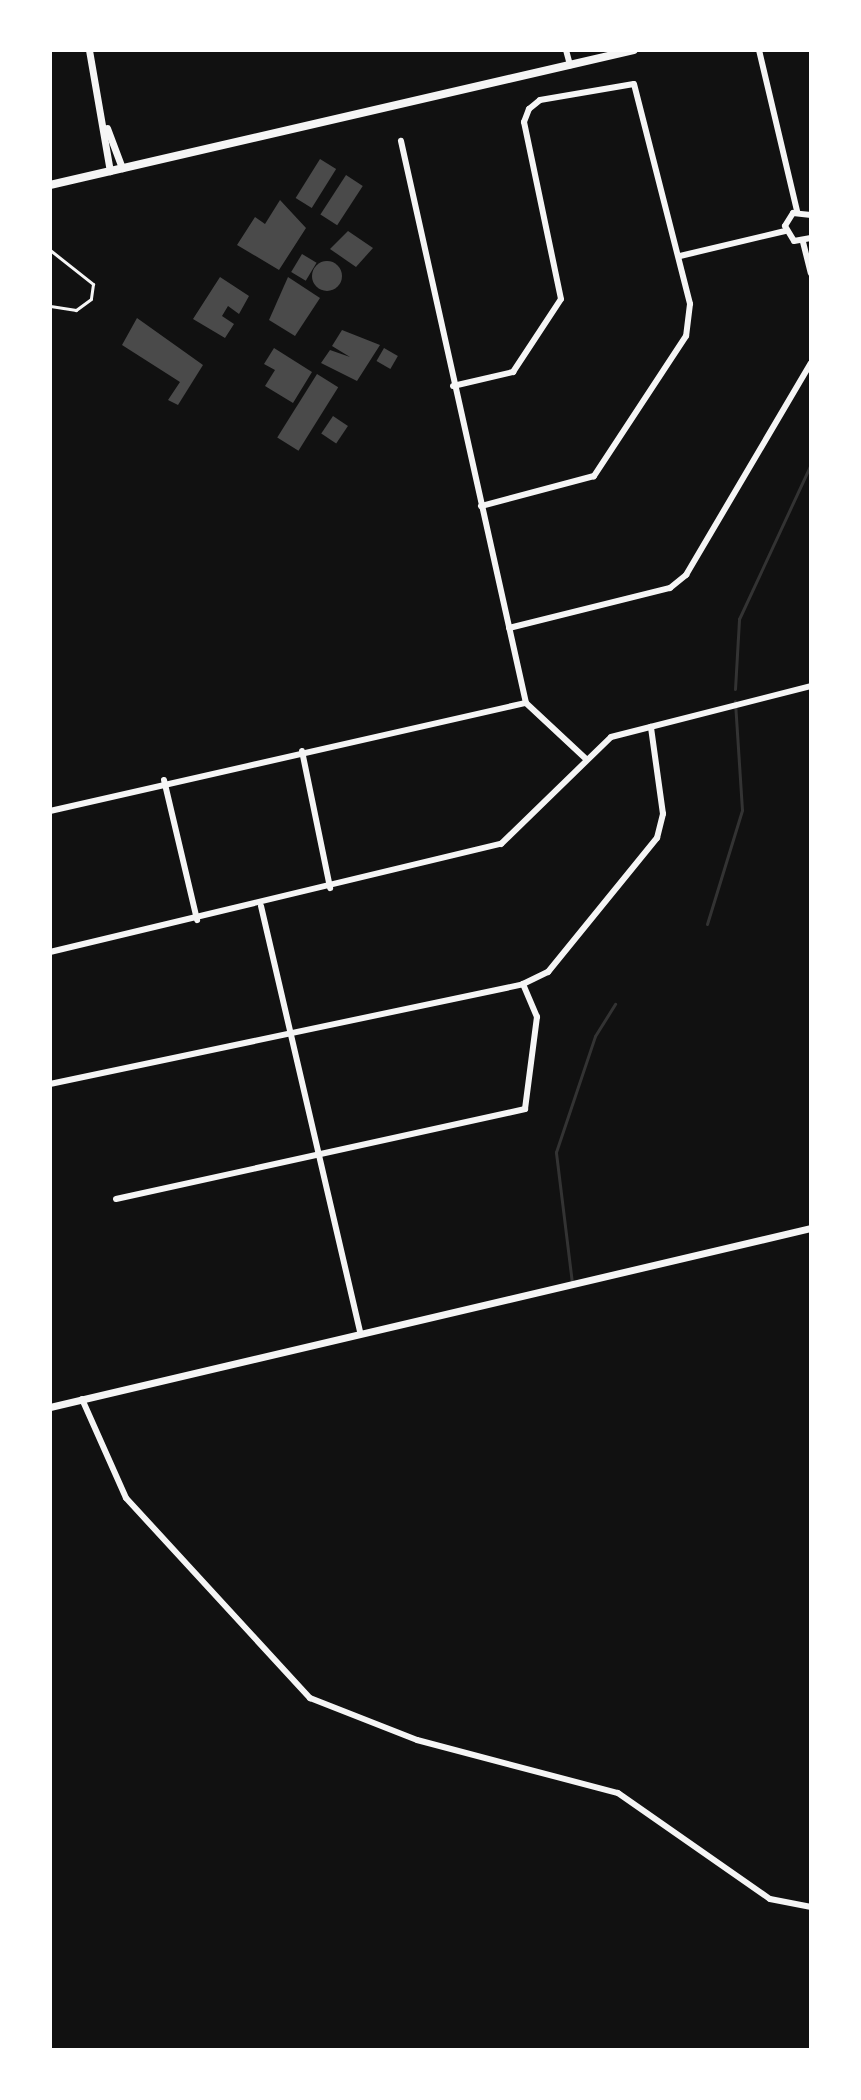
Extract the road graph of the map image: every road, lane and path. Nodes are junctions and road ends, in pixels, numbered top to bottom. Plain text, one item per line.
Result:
1 (89, 50) edge
2 (566, 50) edge
3 (634, 50) edge
4 (759, 50) edge
5 (570, 65) junction
6 (107, 128) junction
7 (401, 141) dead end
8 (122, 168) junction
9 (110, 171) junction
10 (50, 185) edge
11 (797, 211) junction
12 (811, 215) edge
13 (785, 231) junction
14 (811, 238) edge
15 (803, 242) junction
16 (50, 250) edge
17 (680, 256) junction
18 (811, 273) edge
19 (50, 306) edge
20 (811, 363) edge
21 (453, 386) junction
22 (481, 506) junction
23 (509, 628) junction
24 (811, 686) edge
25 (526, 703) junction
26 (651, 727) junction
27 (302, 751) junction
28 (585, 758) junction
29 (164, 780) junction
30 (50, 811) edge
31 (330, 888) junction
32 (261, 906) junction
33 (197, 920) junction
34 (50, 952) edge
35 (523, 984) junction
36 (291, 1030) junction
37 (50, 1084) edge
38 (317, 1152) junction
39 (116, 1199) dead end
40 (811, 1228) edge
41 (360, 1333) junction
42 (82, 1399) junction
43 (50, 1407) edge
44 (811, 1907) edge

1 - 6 street
2 - 5 street
3 - 5 main road
4 - 11 street
5 - 8 main road
6 - 8 street
6 - 9 street
7 - 21 street
8 - 9 main road
9 - 10 main road
11 - 12 street
11 - 13 street
13 - 15 street
13 - 17 street
14 - 15 street
15 - 18 street
16 - 19 lane
17 - 21 street
17 - 22 street
20 - 23 street
21 - 22 street
22 - 23 street
23 - 25 street
24 - 26 street
25 - 27 street
25 - 28 street
26 - 28 street
26 - 35 street
27 - 29 street
27 - 31 street
28 - 31 street
29 - 30 street
29 - 33 street
31 - 32 street
32 - 33 street
32 - 36 street
33 - 34 street
35 - 36 street
35 - 38 street
36 - 37 street
36 - 38 street
38 - 39 street
38 - 41 street
40 - 41 street
41 - 42 street
42 - 43 street
42 - 44 street

